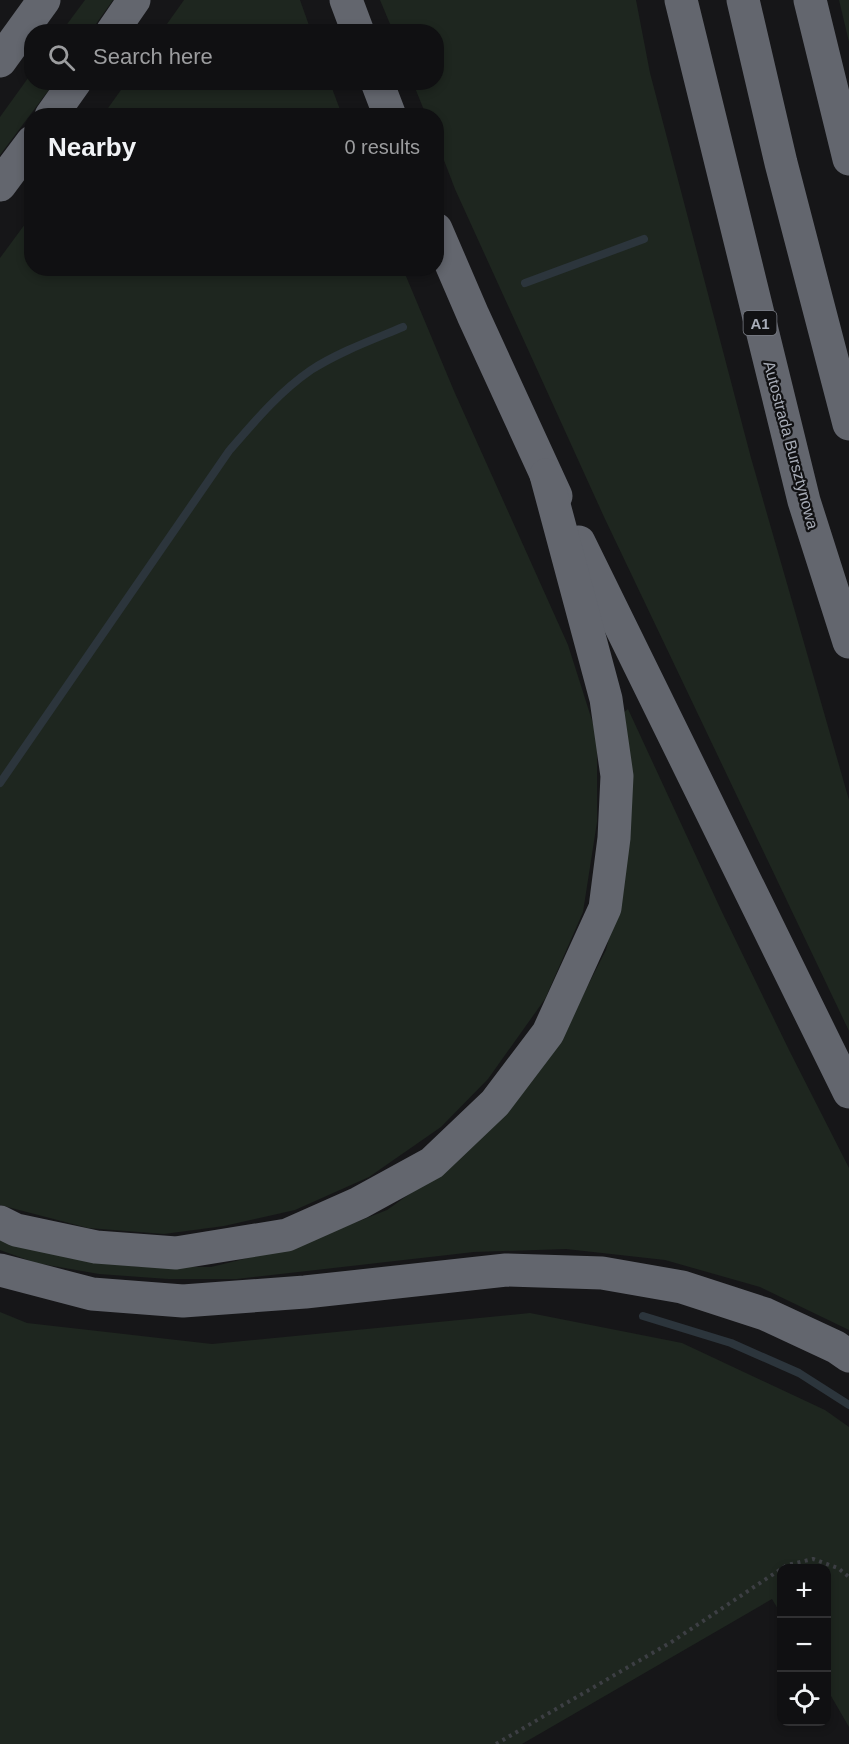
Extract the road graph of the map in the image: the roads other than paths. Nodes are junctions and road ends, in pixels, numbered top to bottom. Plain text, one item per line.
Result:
1 (44, 0) edge
2 (134, 0) edge
3 (346, 0) edge
4 (681, 0) edge
5 (743, 0) edge
6 (810, 0) edge
7 (27, 24) edge
8 (118, 24) edge
9 (355, 24) edge
10 (24, 28) edge
11 (0, 61) edge
12 (69, 90) edge
13 (380, 90) edge
14 (57, 108) edge
15 (387, 108) edge
16 (24, 153) edge
17 (849, 159) edge
18 (0, 185) edge
19 (444, 247) edge
20 (849, 424) edge
21 (546, 475) junction
22 (849, 642) edge
23 (849, 1092) edge
24 (0, 1222) edge
25 (0, 1270) edge
26 (849, 1356) edge

1 - 7 highway
2 - 8 highway
3 - 9 highway
4 - 22 highway, Autostrada Bursztynowa / A1
5 - 20 highway
6 - 17 highway
10 - 11 highway
12 - 14 highway
13 - 15 highway
16 - 18 highway
19 - 21 highway
21 - 23 highway
21 - 24 highway
25 - 26 highway

